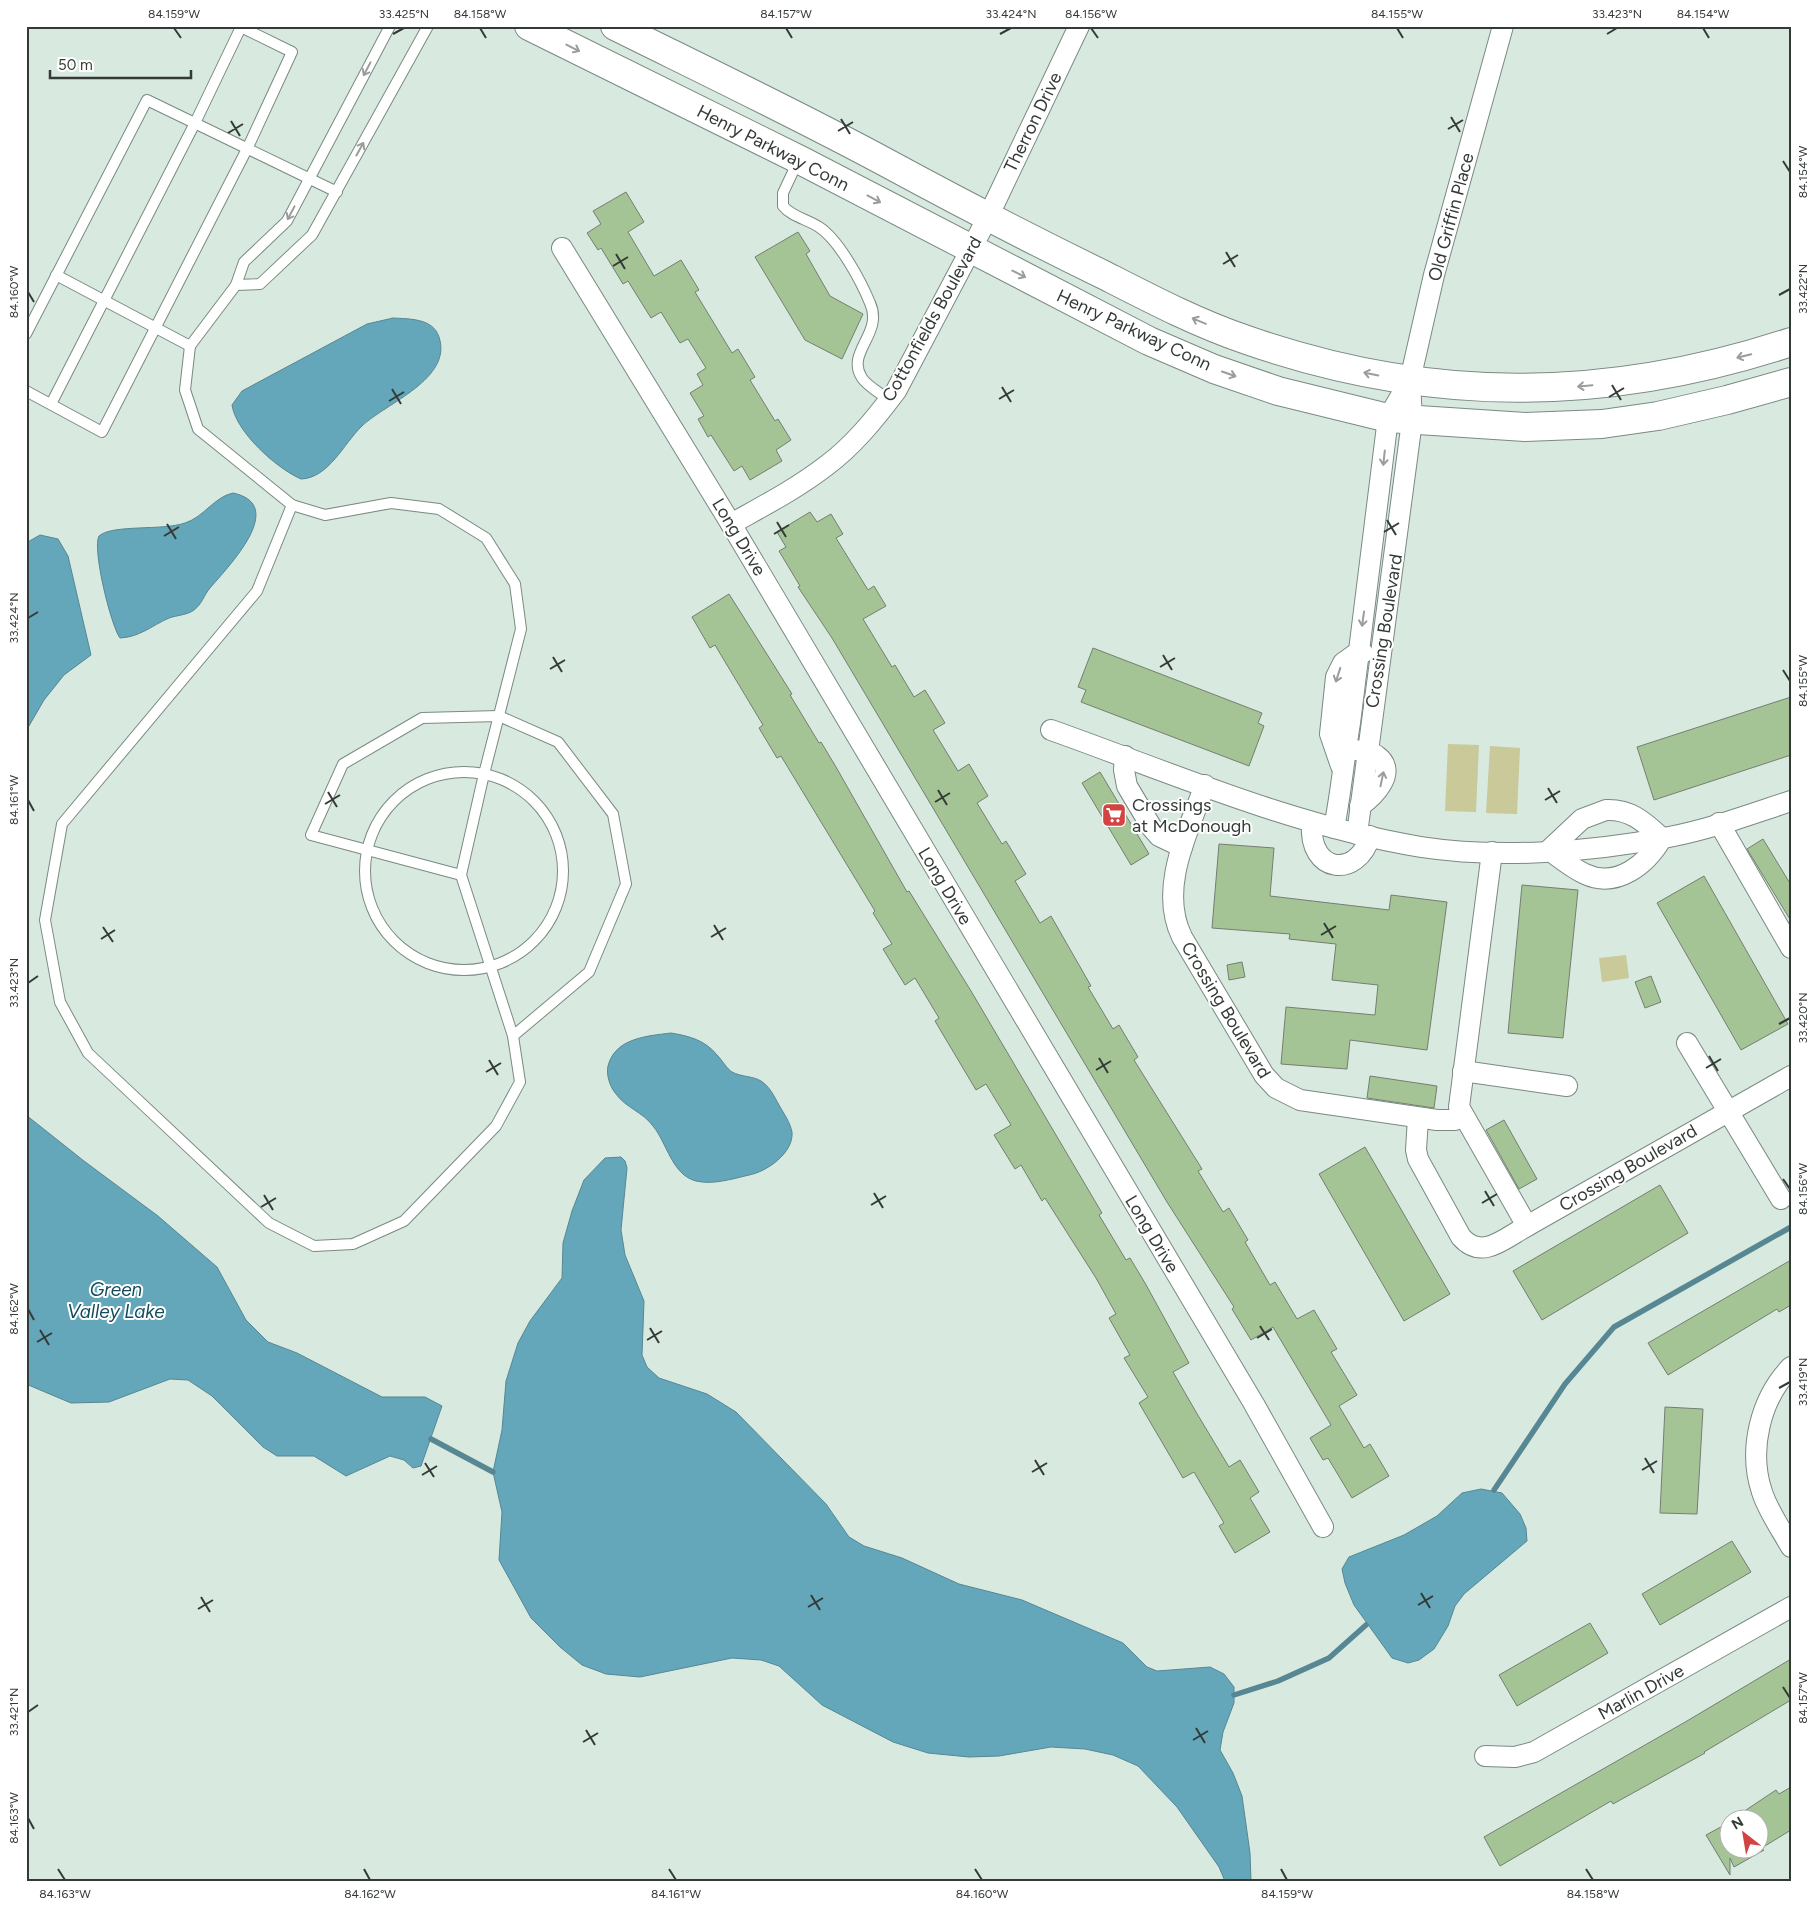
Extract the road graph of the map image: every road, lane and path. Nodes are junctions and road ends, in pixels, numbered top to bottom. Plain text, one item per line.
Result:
1 (390, 26) edge
2 (428, 26) edge
3 (529, 26) edge
4 (615, 26) edge
5 (1079, 26) edge
6 (1503, 26) edge
7 (195, 123) junction
8 (248, 147) junction
9 (798, 159) junction
10 (310, 179) junction
11 (337, 192) junction
12 (988, 218) junction
13 (562, 248) dead end
14 (970, 250) junction
15 (56, 276) junction
16 (236, 285) junction
17 (104, 301) junction
18 (155, 326) junction
19 (26, 334) edge
20 (1791, 342) edge
21 (190, 346) junction
22 (1410, 380) junction
23 (1791, 382) edge
24 (26, 391) edge
25 (889, 400) junction
26 (50, 404) junction
27 (1400, 420) junction
28 (292, 506) junction
29 (731, 524) junction
30 (1372, 552) junction
31 (1395, 556) junction
32 (1357, 652) junction
33 (1380, 655) junction
34 (1342, 706) junction
35 (1372, 708) junction
36 (499, 716) junction
37 (1051, 730) dead end
38 (1367, 752) junction
39 (1125, 756) junction
40 (1344, 759) junction
41 (484, 774) junction
42 (1205, 785) junction
43 (1791, 800) edge
44 (1312, 823) junction
45 (1719, 824) junction
46 (1334, 828) junction
47 (1363, 835) junction
48 (1662, 838) junction
49 (1182, 847) junction
50 (367, 850) junction
51 (1549, 850) junction
52 (1492, 852) junction
53 (461, 875) junction
54 (1791, 948) edge
55 (490, 967) junction
56 (513, 1036) junction
57 (1687, 1043) dead end
58 (1462, 1072) junction
59 (1791, 1076) edge
60 (1567, 1086) dead end
61 (1728, 1111) junction
62 (1463, 1117) junction
63 (1418, 1118) junction
64 (1781, 1199) dead end
65 (1527, 1226) junction
66 (1791, 1367) edge
67 (1323, 1526) dead end
68 (1791, 1547) edge
69 (1791, 1607) edge
70 (1484, 1756) dead end

1 -> 10 lane
11 -> 2 lane
3 -> 9 street, Henry Parkway Conn
4 - 12 street, Henry Parkway Conn
5 - 12 street, Therron Drive
6 - 22 street, Old Griffin Place
7 - 8 lane
7 - 8 lane
7 - 15 lane
7 - 17 lane
8 - 10 lane
8 - 18 lane
9 -> 14 street, Henry Parkway Conn
9 - 25 lane
10 - 11 lane
10 -> 16 lane
11 - 16 lane
12 - 14 street, Cottonfields Boulevard
22 -> 12 street, Henry Parkway Conn
13 - 29 street, Long Drive
14 - 25 street, Cottonfields Boulevard
14 -> 27 street, Henry Parkway Conn
15 - 17 lane
15 - 19 lane
16 - 21 lane
17 - 18 lane
17 - 26 lane
18 - 21 lane
18 - 26 lane
20 -> 22 street, Henry Parkway Conn
21 - 28 lane
22 - 27 street, Crossing Boulevard
23 - 27 street, Henry Parkway Conn
24 - 26 lane
25 - 29 street, Cottonfields Boulevard
27 -> 30 street, Crossing Boulevard
27 - 31 street, Crossing Boulevard
28 - 36 lane
28 - 56 lane
29 - 67 street, Long Drive
30 - 31 street
30 -> 32 street, Crossing Boulevard
31 - 33 street, Crossing Boulevard
32 - 33 street
32 -> 34 street, Crossing Boulevard
33 - 35 street, Crossing Boulevard
34 - 35 street
34 - 40 street, Crossing Boulevard
35 - 38 street, Crossing Boulevard
36 - 41 lane
36 - 50 lane
36 - 56 lane
37 - 39 street
38 - 40 street
47 -> 38 street
39 - 42 street
39 - 49 street
40 - 46 street, Crossing Boulevard
41 - 50 lane
41 - 53 lane
41 - 55 lane
42 - 44 street
42 - 49 street, Crossing Boulevard
43 - 45 street
44 - 46 street
44 - 47 street
45 - 48 street
45 - 54 street
46 - 47 street
47 - 52 street
48 - 51 street
48 - 51 street
48 - 51 street
49 - 63 street, Crossing Boulevard
50 - 53 lane
50 - 55 lane
51 - 52 street
52 - 58 street
53 - 55 lane
55 - 56 lane
57 - 61 street
58 - 60 street
58 - 62 street
59 - 61 street, Crossing Boulevard
61 - 64 street
61 - 65 street, Crossing Boulevard
62 - 63 street, Crossing Boulevard
62 - 65 street
63 - 65 street, Crossing Boulevard
66 - 68 street
69 - 70 street, Marlin Drive

